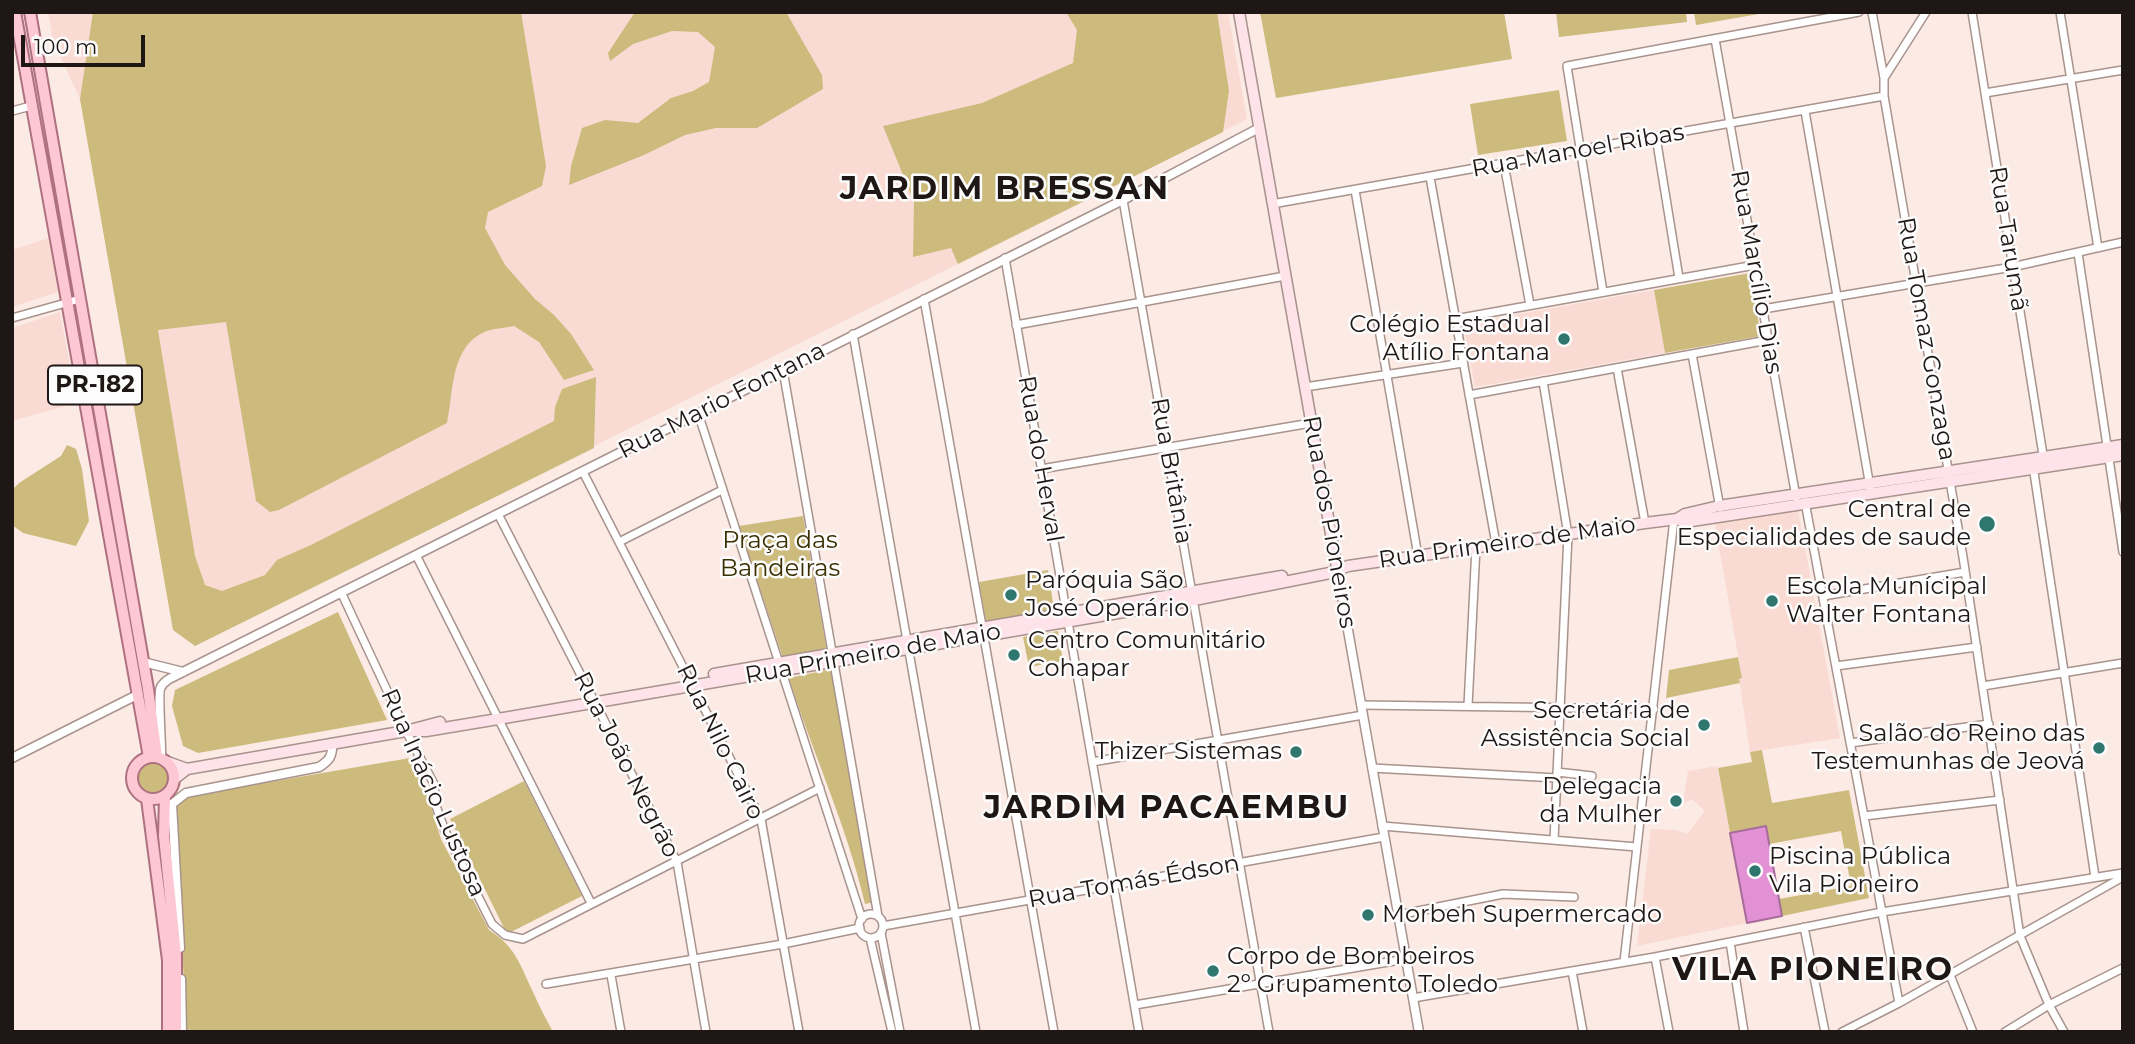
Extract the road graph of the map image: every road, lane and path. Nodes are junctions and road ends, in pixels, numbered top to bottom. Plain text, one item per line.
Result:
1 (15, 12) edge
2 (30, 12) edge
3 (1239, 12) edge
4 (1858, 12) edge
5 (1872, 12) edge
6 (1926, 12) edge
7 (1972, 12) edge
8 (2060, 12) edge
9 (1715, 39) junction
10 (2123, 71) edge
11 (1884, 78) junction
12 (2071, 79) junction
13 (1985, 93) junction
14 (1884, 96) junction
15 (31, 106) junction
16 (12, 111) edge
17 (1805, 111) junction
18 (1730, 124) junction
19 (1259, 128) junction
20 (1656, 137) junction
21 (1581, 150) junction
22 (1504, 164) junction
23 (1430, 177) junction
24 (1355, 190) junction
25 (1123, 200) junction
26 (1272, 204) junction
27 (2123, 242) edge
28 (2098, 248) junction
29 (2078, 253) junction
30 (1005, 258) junction
31 (1755, 265) junction
32 (2012, 267) junction
33 (1285, 276) junction
34 (1679, 278) junction
35 (1916, 284) junction
36 (1603, 292) junction
37 (1838, 298) junction
38 (80, 299) junction
39 (924, 299) junction
40 (66, 302) junction
41 (1141, 303) junction
42 (1530, 305) junction
43 (1763, 309) junction
44 (12, 318) edge
45 (1455, 318) junction
46 (1016, 325) junction
47 (853, 334) junction
48 (1768, 340) junction
49 (1692, 354) junction
50 (1463, 363) junction
51 (1617, 368) junction
52 (783, 370) junction
53 (1387, 375) junction
54 (1543, 381) junction
55 (1305, 387) junction
56 (1469, 395) junction
57 (698, 413) junction
58 (1311, 423) junction
59 (2123, 445) edge
60 (1167, 448) junction
61 (2107, 452) junction
62 (2123, 455) edge
63 (2039, 462) junction
64 (1041, 469) junction
65 (583, 472) junction
66 (1949, 476) junction
67 (1870, 489) junction
68 (722, 490) junction
69 (1801, 500) junction
70 (1720, 511) junction
71 (498, 513) junction
72 (1676, 519) junction
73 (1645, 523) junction
74 (1568, 535) junction
75 (619, 542) junction
76 (1496, 544) junction
77 (1476, 547) junction
78 (2123, 552) edge
79 (416, 555) junction
80 (1418, 556) junction
81 (1337, 568) junction
82 (1965, 572) junction
83 (341, 592) junction
84 (1193, 595) junction
85 (1823, 596) junction
86 (135, 615) junction
87 (122, 617) junction
88 (1067, 618) junction
89 (982, 632) junction
90 (906, 644) junction
91 (1977, 647) junction
92 (832, 657) junction
93 (143, 662) junction
94 (2123, 663) edge
95 (779, 666) junction
96 (1836, 666) junction
97 (183, 672) junction
98 (2064, 673) junction
99 (690, 682) junction
100 (1983, 687) junction
101 (137, 695) junction
102 (592, 699) junction
103 (1361, 705) junction
104 (1468, 706) junction
105 (1560, 708) junction
106 (1654, 709) junction
107 (1363, 715) junction
108 (497, 716) junction
109 (1989, 724) junction
110 (406, 731) junction
111 (1219, 740) junction
112 (332, 743) junction
113 (1850, 743) junction
114 (12, 758) edge
115 (158, 758) junction
116 (1092, 762) junction
117 (1372, 768) junction
118 (187, 769) junction
119 (1557, 775) junction
120 (1592, 776) dead end
121 (174, 779) junction
122 (820, 788) junction
123 (165, 796) junction
124 (146, 799) junction
125 (2000, 800) junction
126 (1864, 816) junction
127 (761, 819) junction
128 (1382, 826) junction
129 (1384, 837) junction
130 (1554, 840) junction
131 (1637, 847) junction
132 (677, 862) junction
133 (1240, 863) junction
134 (2123, 875) edge
135 (2095, 877) junction
136 (1114, 886) junction
137 (2012, 890) junction
138 (1574, 897) dead end
139 (1031, 901) junction
140 (592, 903) junction
141 (1882, 912) junction
142 (955, 915) junction
143 (1398, 915) junction
144 (878, 916) junction
145 (862, 919) junction
146 (1804, 927) junction
147 (860, 928) junction
148 (882, 930) junction
149 (2020, 936) junction
150 (870, 938) junction
151 (1730, 943) junction
152 (783, 944) junction
153 (1655, 957) junction
154 (1406, 959) junction
155 (694, 960) junction
156 (1624, 962) junction
157 (2123, 968) edge
158 (1572, 971) junction
159 (611, 975) junction
160 (1950, 975) junction
161 (546, 984) dead end
162 (1261, 984) junction
163 (1413, 998) junction
164 (1899, 1003) junction
165 (1135, 1004) junction
166 (2049, 1004) junction
167 (895, 1028) edge
168 (168, 1032) edge
169 (176, 1032) edge
170 (182, 1032) edge
171 (621, 1032) edge
172 (706, 1032) edge
173 (799, 1032) edge
174 (975, 1032) edge
175 (1054, 1032) edge
176 (1139, 1032) edge
177 (1269, 1032) edge
178 (1419, 1032) edge
179 (1583, 1032) edge
180 (1669, 1032) edge
181 (1744, 1032) edge
182 (1825, 1032) edge
183 (1842, 1032) edge
184 (1973, 1032) edge
185 (2005, 1032) edge
186 (2064, 1032) edge

1 - 15 main road, PR-182
2 - 38 main road, PR-182
3 - 19 main road, Rua dos Pioneiros
4 - 9 street
5 - 11 street, Rua Tomaz Gonzaga
6 - 11 street
7 - 13 street, Rua Tarumã
8 - 12 street
9 - 18 street, Rua Marcílio Dias
9 - 21 street
10 - 12 street
11 - 14 street, Rua Tomaz Gonzaga
12 - 13 street
12 - 28 street
13 - 32 street, Rua Tarumã
14 - 17 street, Rua Manoel Ribas
14 - 35 street, Rua Tomaz Gonzaga
15 - 16 street
15 - 40 main road, PR-182
17 - 18 street, Rua Manoel Ribas
17 - 37 street
18 - 20 street, Rua Manoel Ribas
18 - 31 street, Rua Marcílio Dias
19 - 25 street, Rua Mario Fontana
19 - 26 main road, Rua dos Pioneiros
20 - 21 street, Rua Manoel Ribas
20 - 34 street
21 - 22 street, Rua Manoel Ribas
21 - 36 street
22 - 23 street, Rua Manoel Ribas
22 - 42 street
23 - 24 street, Rua Manoel Ribas
23 - 45 street
24 - 26 street, Rua Manoel Ribas
24 - 53 street
25 - 30 street, Rua Mario Fontana
25 - 41 street, Rua Britânia
26 - 33 main road, Rua dos Pioneiros
27 - 28 street
28 - 29 street
29 - 32 street
29 - 61 street
30 - 39 street, Rua Mario Fontana
30 - 46 street, Rua do Herval
31 - 34 street
31 - 43 street, Rua Marcílio Dias
32 - 35 street
32 - 63 street, Rua Tarumã
33 - 41 street
33 - 55 main road, Rua dos Pioneiros
34 - 36 street
35 - 37 street
35 - 66 street, Rua Tomaz Gonzaga
36 - 42 street
37 - 43 street
37 - 67 street
38 - 40 street
38 - 86 main road, PR-182
39 - 47 street, Rua Mario Fontana
39 - 89 street
40 - 44 street
40 - 87 main road, PR-182
41 - 46 street
41 - 60 street, Rua Britânia
42 - 45 street
43 - 48 street, Rua Marcílio Dias
45 - 50 street
46 - 64 street, Rua do Herval
47 - 52 street, Rua Mario Fontana
47 - 90 street
48 - 49 street
48 - 69 street, Rua Marcílio Dias
49 - 51 street
49 - 70 street
50 - 53 street
50 - 56 street
51 - 54 street
51 - 73 street
52 - 57 street, Rua Mario Fontana
52 - 92 street
53 - 55 street
53 - 80 street
54 - 56 street
54 - 74 street
55 - 58 main road, Rua dos Pioneiros
56 - 76 street
57 - 65 street, Rua Mario Fontana
57 - 68 street
58 - 60 street
58 - 81 main road, Rua dos Pioneiros
59 - 61 main road, Rua Primeiro de Maio
60 - 64 street
60 - 84 street, Rua Britânia
61 - 62 main road, Rua Primeiro de Maio
61 - 63 main road, Rua Primeiro de Maio
61 - 78 street
63 - 66 main road, Rua Primeiro de Maio
63 - 98 street, Rua Tarumã
64 - 88 street, Rua do Herval
65 - 71 street, Rua Mario Fontana
65 - 75 street, Rua Nilo Cairo
66 - 67 main road, Rua Primeiro de Maio
66 - 82 street, Rua Tomaz Gonzaga
67 - 69 main road, Rua Primeiro de Maio
68 - 75 street
68 - 95 street
69 - 70 main road, Rua Primeiro de Maio
69 - 85 street, Rua Marcílio Dias
70 - 72 main road, Rua Primeiro de Maio
71 - 79 street, Rua Mario Fontana
71 - 102 street, Rua João Negrão
72 - 73 main road, Rua Primeiro de Maio
72 - 106 street
73 - 74 main road, Rua Primeiro de Maio
74 - 76 main road, Rua Primeiro de Maio
74 - 105 street
75 - 99 street, Rua Nilo Cairo
76 - 77 main road, Rua Primeiro de Maio
77 - 80 main road, Rua Primeiro de Maio
77 - 104 street
79 - 83 street, Rua Mario Fontana
79 - 108 street
80 - 81 main road, Rua Primeiro de Maio
81 - 84 main road, Rua Primeiro de Maio
81 - 103 street, Rua dos Pioneiros
82 - 85 street
82 - 91 street, Rua Tomaz Gonzaga
83 - 97 street, Rua Mario Fontana
83 - 110 street, Rua Inácio Lustosa
84 - 88 main road, Rua Primeiro de Maio
84 - 111 street, Rua Britânia
85 - 96 street, Rua Marcílio Dias
86 - 87 main road
86 - 93 main road, PR-182
87 - 101 main road, PR-182
88 - 89 main road, Rua Primeiro de Maio
88 - 116 street, Rua do Herval
89 - 90 main road, Rua Primeiro de Maio
89 - 139 street
90 - 92 main road, Rua Primeiro de Maio
90 - 142 street
91 - 96 street
91 - 100 street, Rua Tomaz Gonzaga
92 - 95 main road, Rua Primeiro de Maio
92 - 144 street
93 - 97 street
93 - 115 main road, PR-182
94 - 98 street
95 - 99 main road, Rua Primeiro de Maio
95 - 122 street
96 - 113 street, Rua Marcílio Dias
97 - 115 street, Rua Mario Fontana
98 - 100 street
98 - 135 street, Rua Tarumã
99 - 102 main road, Rua Primeiro de Maio
99 - 127 street, Rua Nilo Cairo
100 - 109 street, Rua Tomaz Gonzaga
101 - 114 street
101 - 115 main road, PR-182
102 - 108 main road, Rua Primeiro de Maio
102 - 132 street, Rua João Negrão
103 - 104 street
103 - 107 street, Rua dos Pioneiros
104 - 105 street
105 - 106 street
105 - 119 street
106 - 131 street
107 - 111 street
107 - 117 street, Rua dos Pioneiros
108 - 110 main road, Rua Primeiro de Maio
108 - 140 street
109 - 113 street
109 - 125 street, Rua Tomaz Gonzaga
110 - 112 main road, Rua Primeiro de Maio
110 - 140 street, Rua Inácio Lustosa
111 - 116 street
111 - 133 street, Rua Britânia
112 - 118 main road, Rua Primeiro de Maio
112 - 170 street
113 - 126 street, Rua Marcílio Dias
115 - 118 main road
115 - 121 main road, PR-182
115 - 124 main road
116 - 136 street, Rua do Herval
117 - 119 street
117 - 128 street, Rua dos Pioneiros
118 - 121 main road, Rua Primeiro de Maio
119 - 120 street
119 - 130 street
121 - 123 main road
122 - 127 street
122 - 145 street
123 - 124 main road
123 - 169 main road
124 - 168 main road
125 - 126 street
125 - 137 street, Rua Tomaz Gonzaga
126 - 141 street, Rua Marcílio Dias
127 - 132 street
127 - 152 street, Rua Nilo Cairo
128 - 129 street, Rua dos Pioneiros
128 - 130 street
129 - 133 street, Rua Tomás Édson
129 - 143 street, Rua dos Pioneiros
130 - 131 street
131 - 156 street
132 - 140 street
132 - 155 street, Rua João Negrão
133 - 136 street, Rua Tomás Édson
133 - 162 street, Rua Britânia
134 - 135 street
134 - 149 street
135 - 137 street
136 - 139 street, Rua Tomás Édson
136 - 165 street, Rua do Herval
137 - 141 street
137 - 149 street, Rua Tomaz Gonzaga
138 - 143 street
139 - 142 street, Rua Tomás Édson
139 - 175 street
141 - 146 street
141 - 164 street, Rua Marcílio Dias
142 - 148 street, Rua Tomás Édson
142 - 174 street
143 - 154 street, Rua dos Pioneiros
144 - 145 street
144 - 148 street
145 - 147 street
146 - 151 street
146 - 182 street
147 - 150 street
147 - 152 street
148 - 150 street
148 - 167 street
149 - 160 street
149 - 166 street, Rua Tomaz Gonzaga
150 - 167 street
151 - 153 street
151 - 181 street
152 - 155 street
152 - 173 street, Rua Nilo Cairo
153 - 156 street
153 - 180 street
154 - 162 street
154 - 163 street, Rua dos Pioneiros
155 - 159 street
155 - 172 street, Rua João Negrão
156 - 158 street
157 - 166 street
158 - 163 street
158 - 179 street
159 - 161 street
159 - 171 street
160 - 164 street
160 - 184 street
162 - 165 street
162 - 177 street, Rua Britânia
163 - 178 street, Rua dos Pioneiros
164 - 183 street
165 - 176 street, Rua do Herval
166 - 185 street
166 - 186 street, Rua Tomaz Gonzaga

